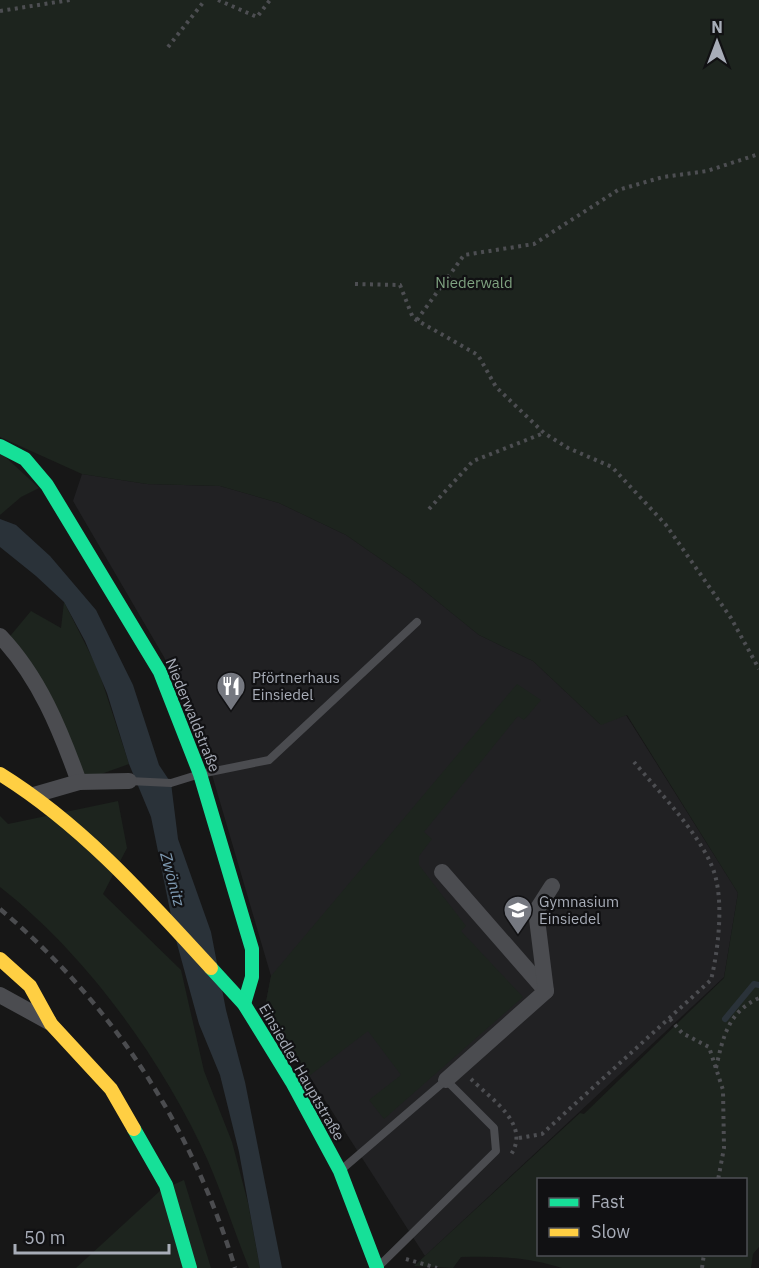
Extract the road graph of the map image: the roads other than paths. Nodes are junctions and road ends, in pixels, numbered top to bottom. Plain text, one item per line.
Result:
1 (0, 446) edge
2 (417, 622) dead end
3 (0, 636) edge
4 (0, 774) edge
5 (200, 774) junction
6 (79, 782) junction
7 (129, 782) joint
8 (34, 795) junction
9 (442, 872) dead end
10 (552, 886) dead end
11 (0, 959) edge
12 (546, 991) junction
13 (0, 995) edge
14 (244, 1004) junction
15 (51, 1024) junction
16 (446, 1080) junction
17 (340, 1171) junction
18 (190, 1268) edge
19 (377, 1268) edge

1 - 5 street, Niederwaldstraße
2 - 5 lane
3 - 6 street
4 - 8 street, Einsiedler Hauptstraße
5 - 7 lane
5 - 14 street, Niederwaldstraße
6 - 7 street
6 - 8 street
8 - 14 street, Einsiedler Hauptstraße
9 - 12 street
10 - 12 street
11 - 15 street
12 - 16 street
13 - 15 street
14 - 17 street, Einsiedler Hauptstraße
15 - 18 street
16 - 17 lane
16 - 19 lane
17 - 19 street, Einsiedler Hauptstraße

